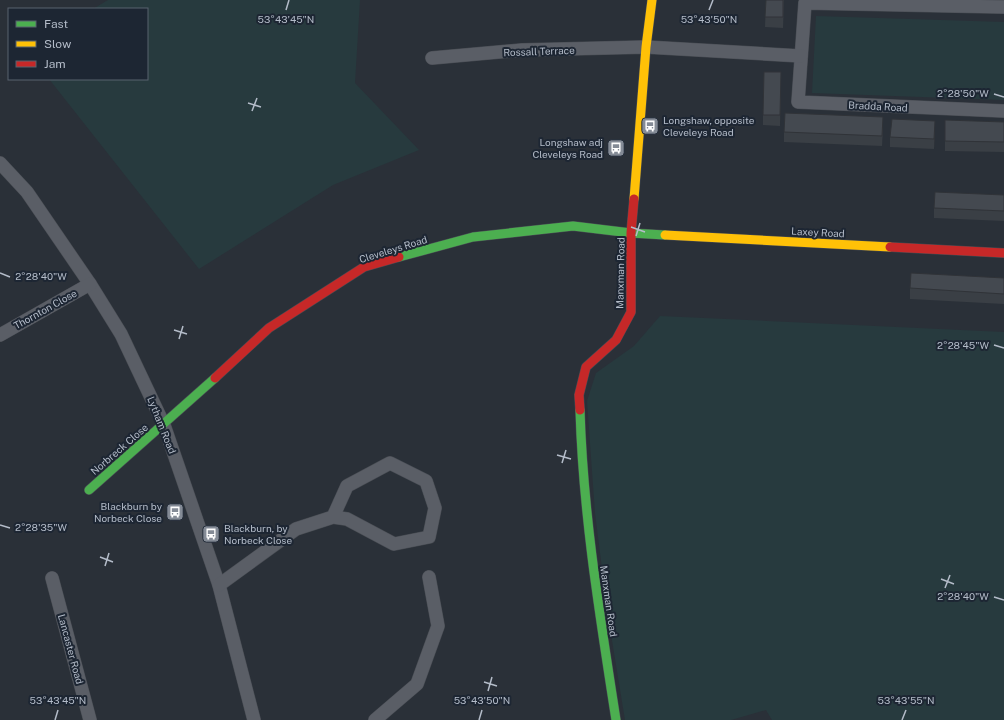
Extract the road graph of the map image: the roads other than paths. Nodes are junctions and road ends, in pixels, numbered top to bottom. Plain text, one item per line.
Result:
1 (652, 0) edge
2 (1004, 7) edge
3 (646, 47) junction
4 (801, 56) junction
5 (432, 58) dead end
6 (1004, 111) edge
7 (0, 163) edge
8 (631, 233) junction
9 (1004, 254) edge
10 (90, 284) junction
11 (0, 335) edge
12 (164, 425) junction
13 (89, 490) dead end
14 (333, 517) junction
15 (429, 577) dead end
16 (52, 578) dead end
17 (219, 585) junction
18 (90, 720) edge
19 (254, 720) edge
20 (375, 720) edge
21 (616, 720) edge

1 - 3 street, Manxman Road
2 - 4 street, Bradda Road
3 - 4 street
3 - 5 street, Rossall Terrace
3 - 8 street, Manxman Road
4 - 6 street, Bradda Road
7 - 10 street, Lytham Road
8 - 9 street, Laxey Road
8 - 12 street, Cleveleys Road
8 - 21 street, Manxman Road
10 - 11 street, Thornton Close
10 - 12 street, Lytham Road
12 - 13 street, Norbreck Close
12 - 17 street, Lytham Road
14 - 14 street
14 - 17 street
15 - 20 street
16 - 18 street, Lancaster Road
17 - 19 street, Lytham Road

